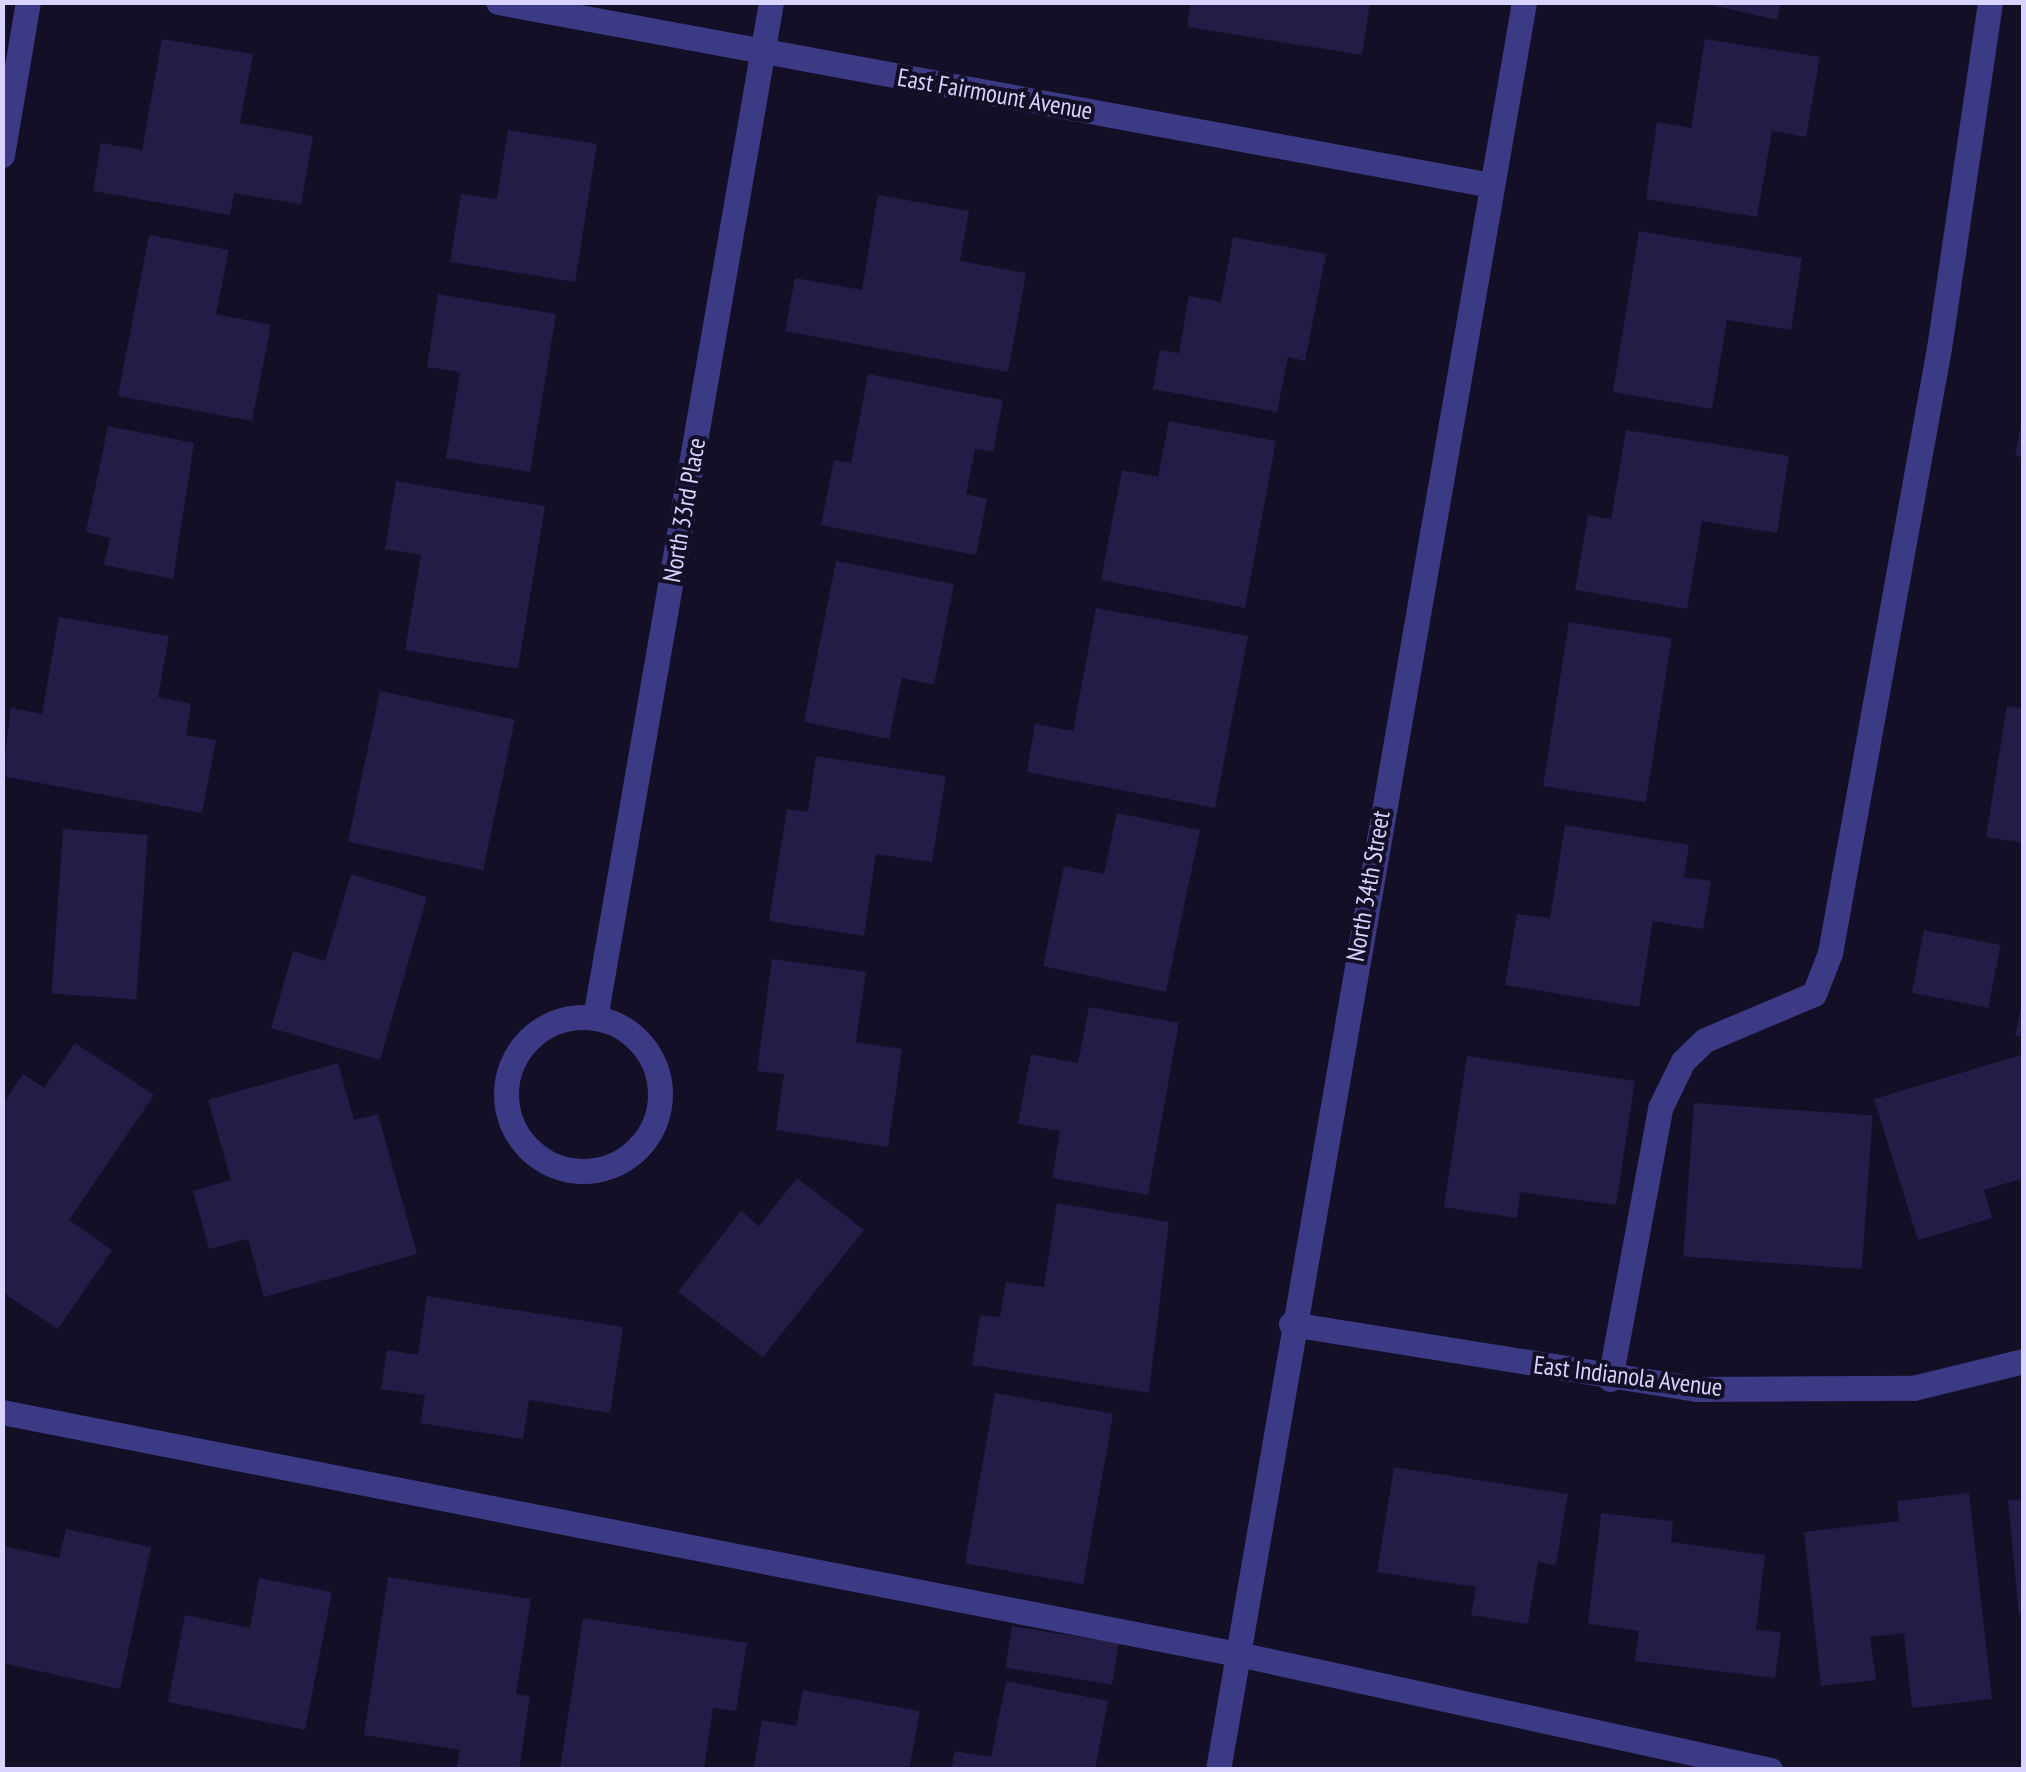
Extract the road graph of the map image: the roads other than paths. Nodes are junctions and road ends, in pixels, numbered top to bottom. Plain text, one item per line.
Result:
1 (28, 2) edge
2 (498, 2) edge
3 (771, 2) edge
4 (1524, 2) edge
5 (1990, 2) edge
6 (763, 52) junction
7 (2, 155) edge
8 (1492, 184) junction
9 (595, 1018) junction
10 (1292, 1324) junction
11 (2024, 1361) edge
12 (1610, 1379) junction
13 (2, 1412) edge
14 (1238, 1654) junction
15 (1218, 1770) edge
16 (1771, 1770) edge

1 - 7 street
2 - 6 street, East Fairmount Avenue
3 - 6 street, North 33rd Place
4 - 8 street, North 34th Street
5 - 12 street
6 - 8 street, East Fairmount Avenue
6 - 9 street, North 33rd Place
8 - 10 street, North 34th Street
9 - 9 street
10 - 12 street, East Indianola Avenue
10 - 14 street, North 34th Street
11 - 12 street, East Indianola Avenue
13 - 14 street
14 - 15 street, North 34th Street
14 - 16 street

